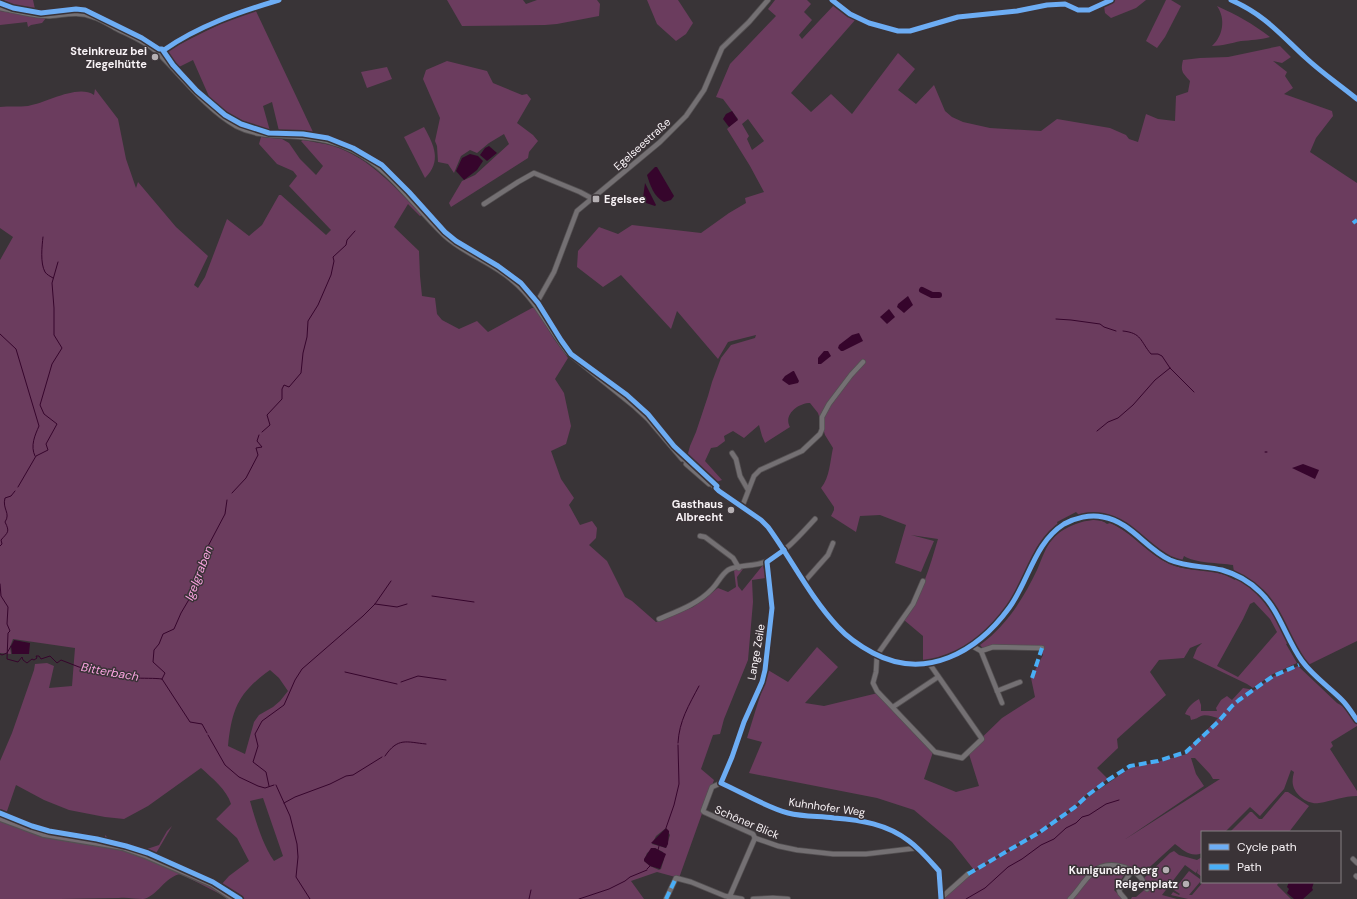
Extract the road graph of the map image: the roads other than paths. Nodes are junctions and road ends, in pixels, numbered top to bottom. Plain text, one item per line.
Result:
1 (279, 0) edge
2 (768, 0) edge
3 (832, 0) edge
4 (1230, 0) edge
5 (0, 8) edge
6 (858, 18) dead end
7 (159, 55) junction
8 (1357, 99) edge
9 (593, 199) junction
10 (484, 204) dead end
11 (536, 304) junction
12 (863, 362) dead end
13 (732, 453) dead end
14 (681, 457) junction
15 (748, 490) junction
16 (719, 491) junction
17 (742, 507) junction
18 (815, 519) dead end
19 (700, 536) dead end
20 (833, 543) dead end
21 (784, 550) junction
22 (767, 562) junction
23 (739, 568) junction
24 (922, 581) dead end
25 (804, 582) junction
26 (659, 619) dead end
27 (972, 646) junction
28 (1042, 648) dead end
29 (981, 651) junction
30 (877, 655) junction
31 (929, 664) junction
32 (938, 677) junction
33 (1020, 682) dead end
34 (997, 691) junction
35 (1002, 703) dead end
36 (893, 707) junction
37 (1357, 720) edge
38 (721, 783) junction
39 (0, 818) edge
40 (755, 838) junction
41 (917, 848) junction
42 (1352, 859) dead end
43 (1357, 863) edge
44 (1131, 872) junction
45 (968, 874) dead end
46 (1148, 889) dead end
47 (727, 898) edge
48 (941, 898) edge
49 (234, 899) edge
50 (666, 899) edge
51 (742, 899) edge
52 (753, 899) edge
53 (788, 899) edge
54 (1070, 899) edge
55 (1125, 899) edge

1 - 7 street
2 - 9 street, Egelseestraße
3 - 6 street
4 - 8 street
5 - 7 street
7 - 11 street
9 - 10 street
9 - 11 street, Egelseestraße
11 - 14 street
12 - 15 street
13 - 15 street
14 - 16 street
14 - 16 street
15 - 17 street
16 - 17 street
17 - 21 street
18 - 21 street
19 - 23 street
20 - 25 street
21 - 22 street
21 - 25 street
22 - 23 street
22 - 38 street, Lange Zeile
23 - 26 street
24 - 30 street
25 - 30 street
27 - 29 street
27 - 31 street
27 - 37 street
28 - 29 street
29 - 34 street
30 - 31 street
30 - 36 street
31 - 32 street
32 - 36 street
32 - 36 street
33 - 34 street
34 - 35 street
38 - 40 street, Schöner Blick
38 - 41 street, Kuhnhofer Weg
39 - 49 main road
40 - 41 street, Schöner Blick
40 - 47 street
41 - 48 street, Kuhnhofer Weg
42 - 43 street
44 - 46 street
44 - 54 street
44 - 55 street
45 - 48 street
47 - 50 street
47 - 51 street
52 - 53 street

